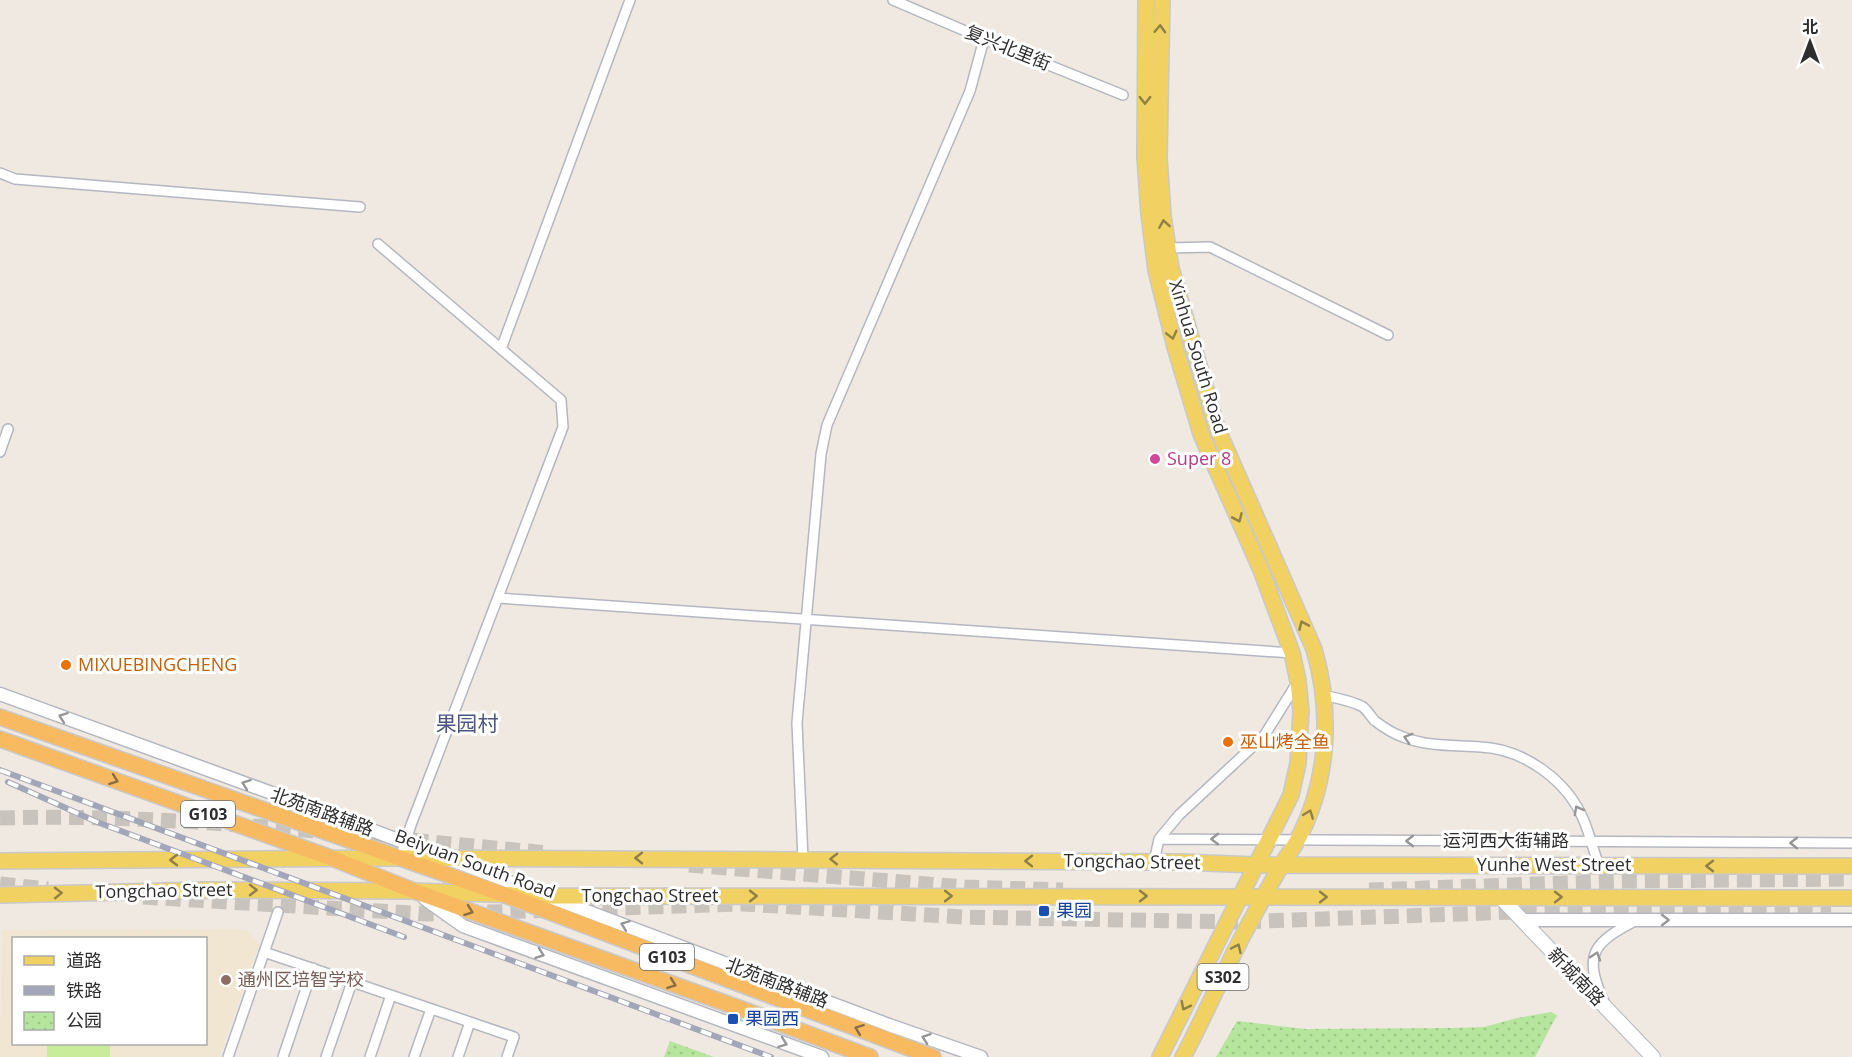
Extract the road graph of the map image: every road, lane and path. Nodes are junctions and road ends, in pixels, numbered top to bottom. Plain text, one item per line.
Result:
1 (630, 0) edge
2 (893, 0) edge
3 (1146, 0) edge
4 (1162, 0) edge
5 (984, 39) junction
6 (1123, 95) dead end
7 (0, 173) edge
8 (360, 207) dead end
9 (378, 244) dead end
10 (1168, 248) junction
11 (1388, 335) dead end
12 (501, 349) junction
13 (8, 429) dead end
14 (0, 452) edge
15 (498, 598) junction
16 (808, 619) junction
17 (1292, 653) junction
18 (1298, 681) junction
19 (0, 694) edge
20 (1323, 694) junction
21 (0, 717) edge
22 (0, 739) edge
23 (1159, 839) junction
24 (1270, 839) junction
25 (1298, 840) junction
26 (1590, 842) junction
27 (1852, 843) edge
28 (403, 850) junction
29 (445, 858) junction
30 (334, 859) junction
31 (803, 859) junction
32 (0, 861) edge
33 (1154, 862) junction
34 (1256, 865) junction
35 (1281, 865) junction
36 (1599, 865) junction
37 (1852, 866) edge
38 (414, 891) junction
39 (0, 895) edge
40 (505, 895) junction
41 (546, 896) junction
42 (1239, 897) junction
43 (1500, 897) junction
44 (1264, 898) junction
45 (1852, 898) edge
46 (278, 912) dead end
47 (1522, 920) junction
48 (1637, 920) junction
49 (1852, 920) edge
50 (264, 952) junction
51 (313, 968) junction
52 (352, 982) junction
53 (392, 995) junction
54 (431, 1008) junction
55 (1608, 1010) junction
56 (470, 1022) junction
57 (830, 1042) junction
58 (228, 1057) edge
59 (283, 1057) edge
60 (326, 1057) edge
61 (370, 1057) edge
62 (414, 1057) edge
63 (458, 1057) edge
64 (507, 1057) edge
65 (822, 1057) edge
66 (849, 1057) edge
67 (870, 1057) edge
68 (933, 1057) edge
69 (981, 1057) edge
70 (1160, 1057) edge
71 (1183, 1057) edge
72 (1653, 1057) edge

1 - 12 street
2 - 5 street, 复兴北里街
3 -> 17 main road, Xinhua South Road
10 -> 4 main road, Xinhua South Road
5 - 6 street, 复兴北里街
5 - 16 street
7 - 8 street
9 - 12 street
10 - 11 street
20 -> 10 main road, Xinhua South Road
12 - 15 street
13 - 14 street
15 - 16 street
15 - 28 street
16 - 17 street
16 - 31 street
17 - 18 main road, Xinhua South Road
18 - 23 street
18 - 24 main road, Xinhua South Road
28 -> 19 street, 北苑南路辅路
25 -> 20 main road, Xinhua South Road
26 -> 20 street
21 - 28 highway, Beiyuan South Road / G103
22 -> 30 highway, G103
24 -> 23 street, 运河西大街辅路
23 - 33 street
24 - 25 street, 运河西大街辅路
24 - 34 main road, Xinhua South Road
26 -> 25 street, 运河西大街辅路
25 - 35 main road, Xinhua South Road
27 -> 26 street, 运河西大街辅路
26 - 36 street
28 - 29 main road, Tongchao Street
28 - 30 main road, Tongchao Street
28 - 40 highway, Beiyuan South Road / G103
31 -> 29 main road, Tongchao Street
29 - 41 street, 北苑南路辅路
30 -> 32 main road, Tongchao Street
30 - 38 highway, G103
33 -> 31 main road, Tongchao Street
33 - 34 main road, Tongchao Street
34 - 35 main road, Yunhe West Street
34 - 42 main road, S302
35 - 36 main road, Yunhe West Street
35 - 44 main road, S302
37 -> 36 main road, Yunhe West Street
39 -> 38 main road, Tongchao Street
38 - 40 main road, Tongchao Street
38 -> 57 highway, G103
38 -> 65 street
40 - 41 main road, Tongchao Street
68 -> 40 highway, Beiyuan South Road / G103
41 -> 42 main road, Tongchao Street
69 -> 41 street, 北苑南路辅路
42 - 44 main road, Tongchao Street
42 -> 70 main road, S302
44 -> 43 main road, Yunhe West Street
43 -> 45 main road, Yunhe West Street
43 - 47 main road, 新城南路
71 -> 44 main road, S302
46 - 50 street
47 - 48 street
47 - 55 main road, 新城南路
48 -> 49 street
55 -> 48 street
50 - 51 street
50 - 58 street
51 - 52 street
51 - 59 street
52 - 53 street
52 - 60 street
53 - 54 street
53 - 61 street
54 - 56 street
54 - 62 street
55 - 72 main road, 新城南路
56 - 63 street
56 - 64 street
57 - 66 highway
57 - 67 highway, G103

